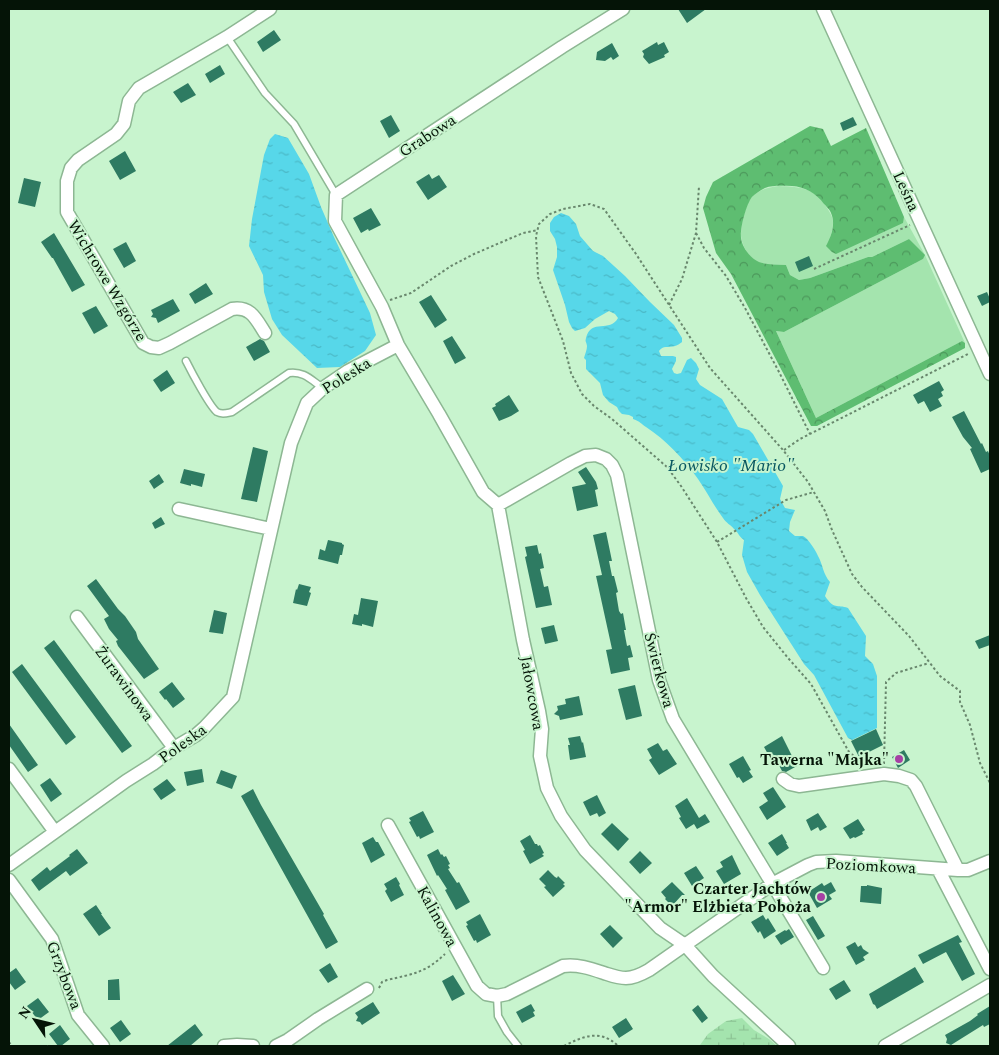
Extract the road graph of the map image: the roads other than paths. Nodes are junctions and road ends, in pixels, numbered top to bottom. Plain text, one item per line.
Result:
1 (270, 9) edge
2 (622, 9) edge
3 (823, 9) edge
4 (227, 37) junction
5 (336, 195) junction
6 (265, 332) dead end
7 (398, 345) junction
8 (186, 362) dead end
9 (990, 374) edge
10 (323, 388) junction
11 (498, 505) junction
12 (179, 509) dead end
13 (271, 529) junction
14 (77, 617) dead end
15 (174, 748) junction
16 (9, 769) edge
17 (783, 779) dead end
18 (388, 825) dead end
19 (55, 832) junction
20 (990, 861) edge
21 (9, 865) edge
22 (938, 869) junction
23 (958, 870) junction
24 (9, 880) edge
25 (772, 884) junction
26 (685, 945) junction
27 (823, 968) dead end
28 (990, 969) edge
29 (990, 985) edge
30 (367, 989) road end
31 (498, 996) junction
32 (103, 1046) edge
33 (224, 1046) edge
34 (253, 1046) edge
35 (276, 1046) edge
36 (518, 1046) edge
37 (789, 1046) edge
38 (885, 1046) edge

1 - 4 street
2 - 5 street, Grabowa
3 - 9 street, Leśna
4 - 5 lane
4 - 6 street, Wichrowe Wzgórze
5 - 7 street
7 - 10 street, Poleska
7 - 11 street
8 - 10 lane
10 - 13 street, Poleska
11 - 25 street, Świerkowa
11 - 26 street, Jałowcowa
12 - 13 street
13 - 15 street, Poleska
14 - 15 street, Żurawinowa
15 - 19 street, Poleska
16 - 19 street
17 - 23 street
18 - 31 street, Kalinowa
19 - 21 street, Poleska
20 - 23 street, Poziomkowa
22 - 23 street, Poziomkowa
22 - 25 street, Poziomkowa
22 - 28 street
24 - 32 street, Grzybowa
25 - 26 street, Poziomkowa
25 - 27 street, Świerkowa
26 - 31 street
26 - 37 street, Jałowcowa
29 - 38 street
30 - 35 street
31 - 36 lane
33 - 34 street

